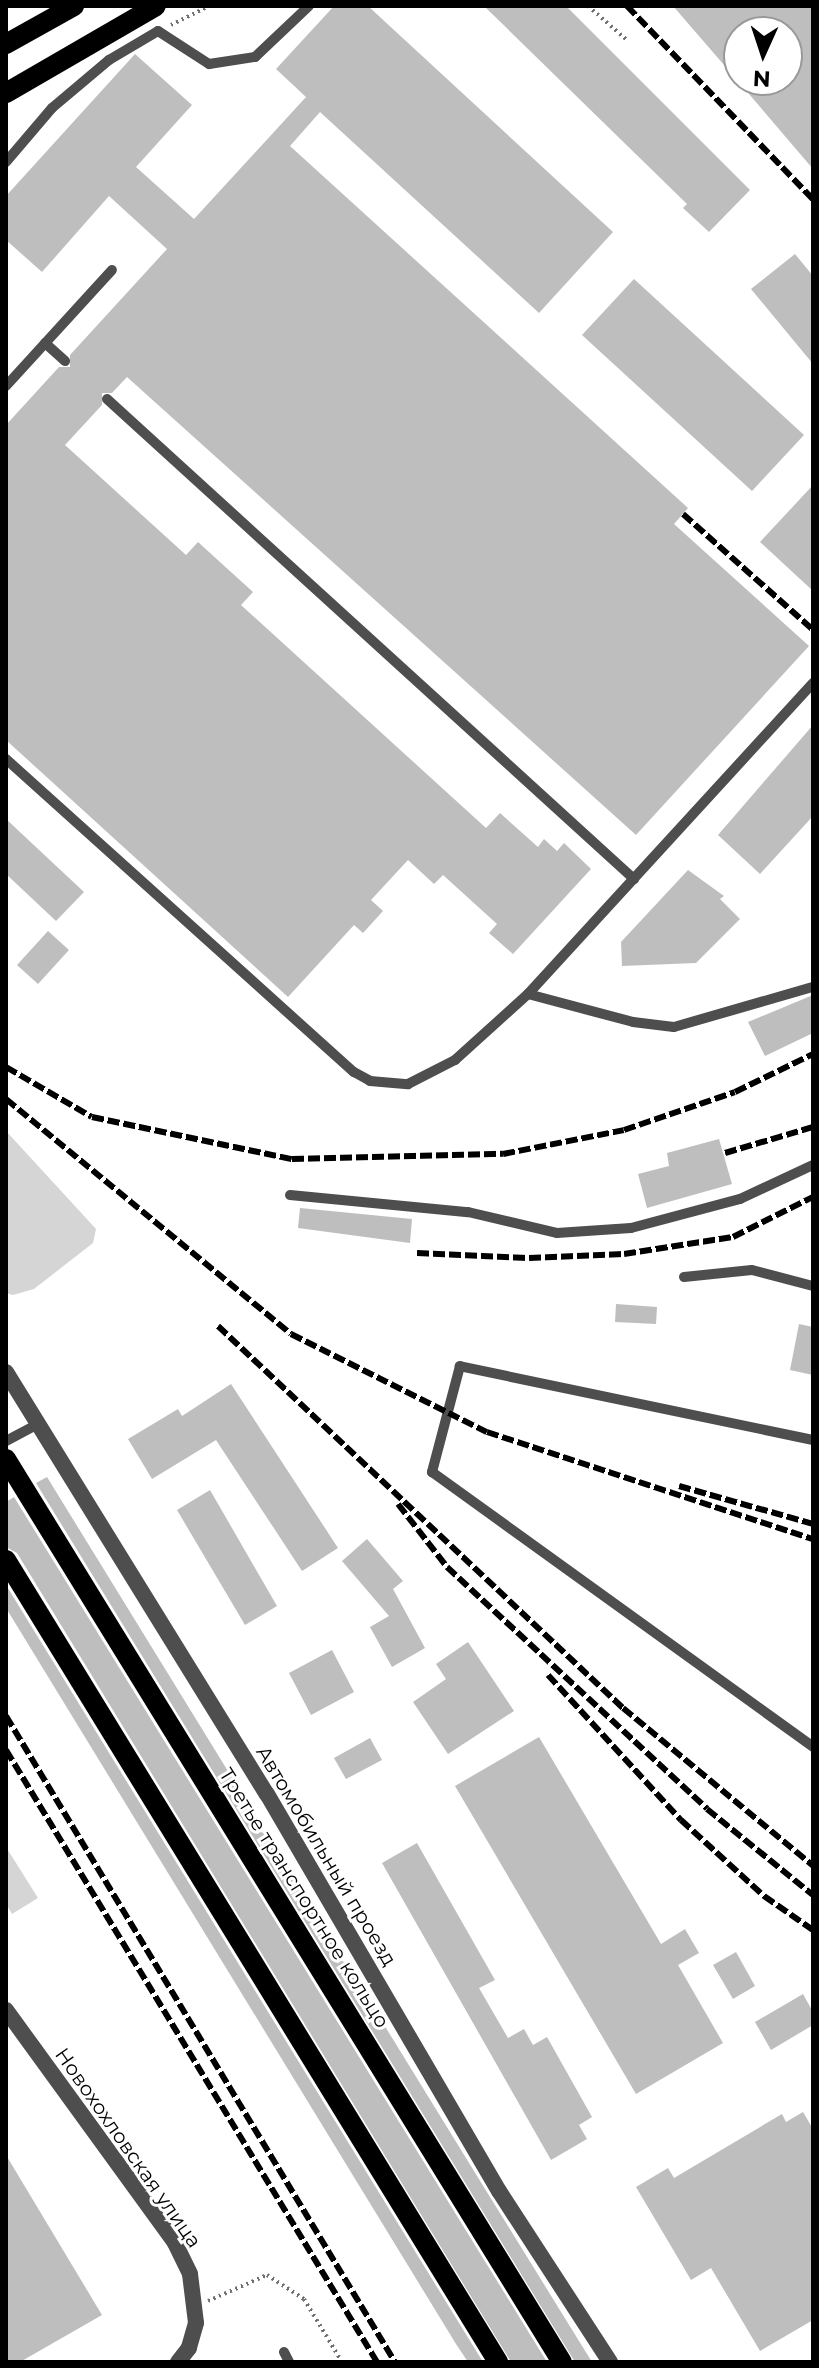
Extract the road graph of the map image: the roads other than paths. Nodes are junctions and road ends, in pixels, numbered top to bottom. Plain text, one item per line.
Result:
1 (74, 6) edge
2 (156, 6) edge
3 (309, 6) edge
4 (6, 44) edge
5 (6, 93) edge
6 (6, 162) edge
7 (112, 270) dead end
8 (45, 343) junction
9 (65, 361) dead end
10 (6, 386) edge
11 (107, 399) dead end
12 (813, 683) edge
13 (6, 759) edge
14 (634, 879) junction
15 (813, 987) edge
16 (528, 994) junction
17 (813, 1165) edge
18 (290, 1195) dead end
19 (684, 1277) dead end
20 (813, 1286) edge
21 (6, 1372) edge
22 (38, 1424) junction
23 (813, 1440) edge
24 (6, 1441) edge
25 (6, 1459) edge
26 (6, 1560) edge
27 (813, 1747) edge
28 (6, 2010) edge
29 (178, 2362) edge
30 (498, 2362) edge
31 (562, 2362) edge
32 (610, 2362) edge

1 - 4 main road
2 - 5 main road
3 - 6 lane
7 - 8 lane
8 - 9 lane
8 - 10 lane
11 - 14 lane
12 - 14 lane
13 - 16 lane
14 - 16 lane
15 - 16 lane
17 - 18 lane
19 - 20 lane
21 - 22 street, Автомобильный проезд
22 - 24 lane
22 - 32 street, Автомобильный проезд
23 - 27 lane
25 - 31 main road, Третье транспортное кольцо
26 - 30 main road
28 - 29 street, Новохохловская улица

